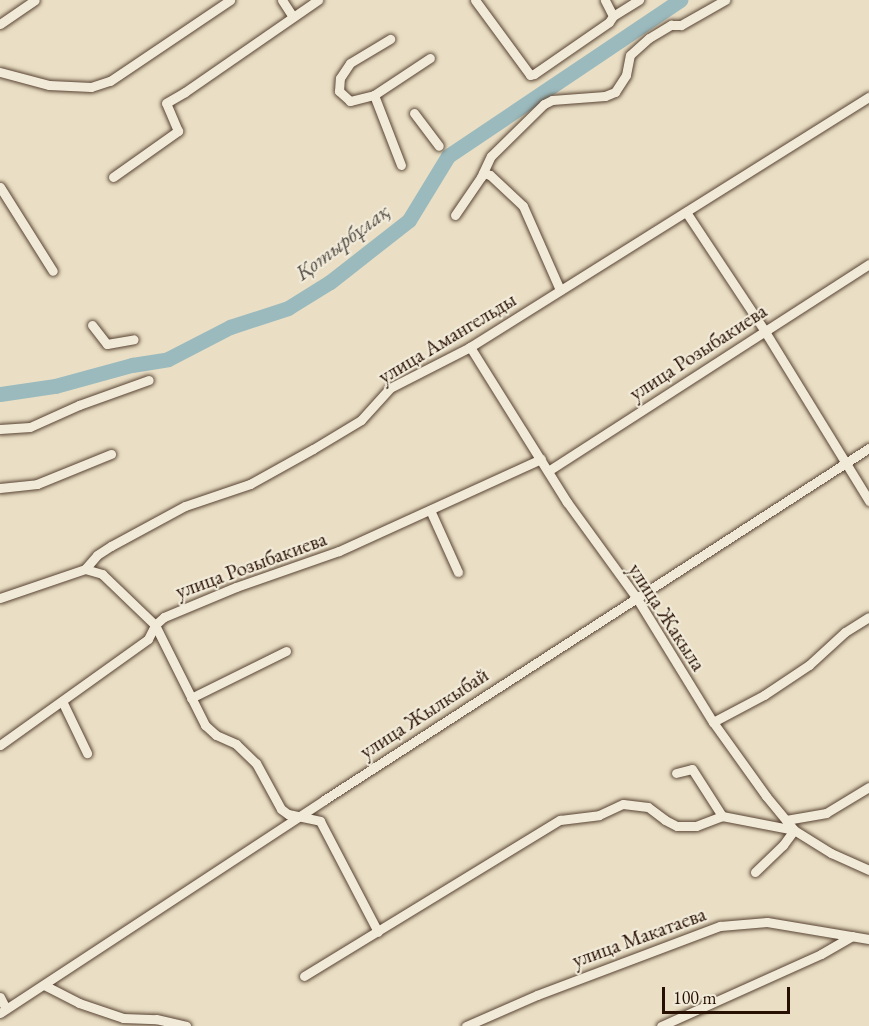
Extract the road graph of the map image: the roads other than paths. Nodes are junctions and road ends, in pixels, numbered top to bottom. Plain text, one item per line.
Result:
1 (35, 0) edge
2 (230, 0) edge
3 (282, 0) edge
4 (318, 0) edge
5 (476, 0) edge
6 (605, 0) edge
7 (639, 0) edge
8 (725, 0) edge
9 (613, 16) junction
10 (293, 17) junction
11 (0, 24) edge
12 (390, 39) dead end
13 (430, 58) dead end
14 (0, 72) edge
15 (374, 95) junction
16 (869, 97) edge
17 (414, 113) dead end
18 (439, 146) dead end
19 (401, 165) dead end
20 (483, 173) junction
21 (113, 177) dead end
22 (0, 187) edge
23 (686, 212) junction
24 (455, 215) dead end
25 (869, 264) edge
26 (53, 271) dead end
27 (560, 290) junction
28 (92, 325) dead end
29 (764, 330) junction
30 (134, 339) dead end
31 (470, 347) junction
32 (149, 380) dead end
33 (0, 429) edge
34 (869, 448) edge
35 (111, 454) dead end
36 (540, 459) junction
37 (845, 464) junction
38 (548, 471) junction
39 (0, 488) edge
40 (869, 501) edge
41 (430, 510) junction
42 (85, 569) junction
43 (458, 572) dead end
44 (636, 597) junction
45 (0, 598) edge
46 (869, 616) edge
47 (155, 625) junction
48 (286, 651) dead end
49 (190, 698) junction
50 (62, 701) junction
51 (713, 722) junction
52 (0, 745) edge
53 (87, 753) dead end
54 (676, 773) dead end
55 (869, 786) edge
56 (324, 800) junction
57 (298, 816) junction
58 (722, 816) junction
59 (786, 820) junction
60 (320, 821) junction
61 (794, 830) junction
62 (869, 870) edge
63 (755, 872) dead end
64 (378, 932) junction
65 (852, 936) junction
66 (869, 939) edge
67 (304, 976) dead end
68 (44, 985) junction
69 (0, 997) edge
70 (3, 1011) edge
71 (186, 1026) edge
72 (466, 1026) edge
73 (661, 1026) edge

1 - 11 street
2 - 14 street
3 - 10 street
4 - 10 street
5 - 9 street
6 - 9 street
7 - 9 street
8 - 20 street
10 - 21 street
12 - 15 street
13 - 15 street
15 - 19 street
16 - 23 street, улица Амангельды
17 - 18 street
20 - 24 street
20 - 27 street
22 - 26 street
23 - 27 street, улица Амангельды
23 - 29 street
25 - 29 street, улица Розыбакиева
27 - 31 street, улица Амангельды
28 - 30 street
29 - 37 street
29 - 38 street, улица Розыбакиева
31 - 36 street, улица Жакыла
31 - 42 street, улица Амангельды
32 - 33 street
34 - 37 street, улица Жылкыбай
35 - 39 street
36 - 38 street, улица Жакыла
36 - 41 street, улица Розыбакиева
37 - 40 street
37 - 44 street, улица Жылкыбай
38 - 44 street, улица Жакыла
41 - 43 street
41 - 47 street, улица Розыбакиева
42 - 45 street, улица Амангельды
42 - 47 street
44 - 51 street, улица Жакыла
44 - 56 street, улица Жылкыбай
46 - 51 street
47 - 49 street
47 - 50 street, улица Розыбакиева
48 - 49 street
49 - 57 street
50 - 52 street, улица Розыбакиева
50 - 53 street
51 - 59 street, улица Жакыла
54 - 58 street
55 - 59 street
56 - 57 street, улица Жылкыбай
56 - 60 street
57 - 60 street
57 - 68 street, улица Жылкыбай
58 - 61 street
58 - 64 street
59 - 61 street, улица Жакыла
60 - 64 street
61 - 62 street, улица Жакыла
61 - 63 street
64 - 67 street
65 - 66 street, улица Макатаева
65 - 72 street, улица Макатаева
65 - 73 street
68 - 70 street, улица Жылкыбай
68 - 71 street
69 - 70 street

